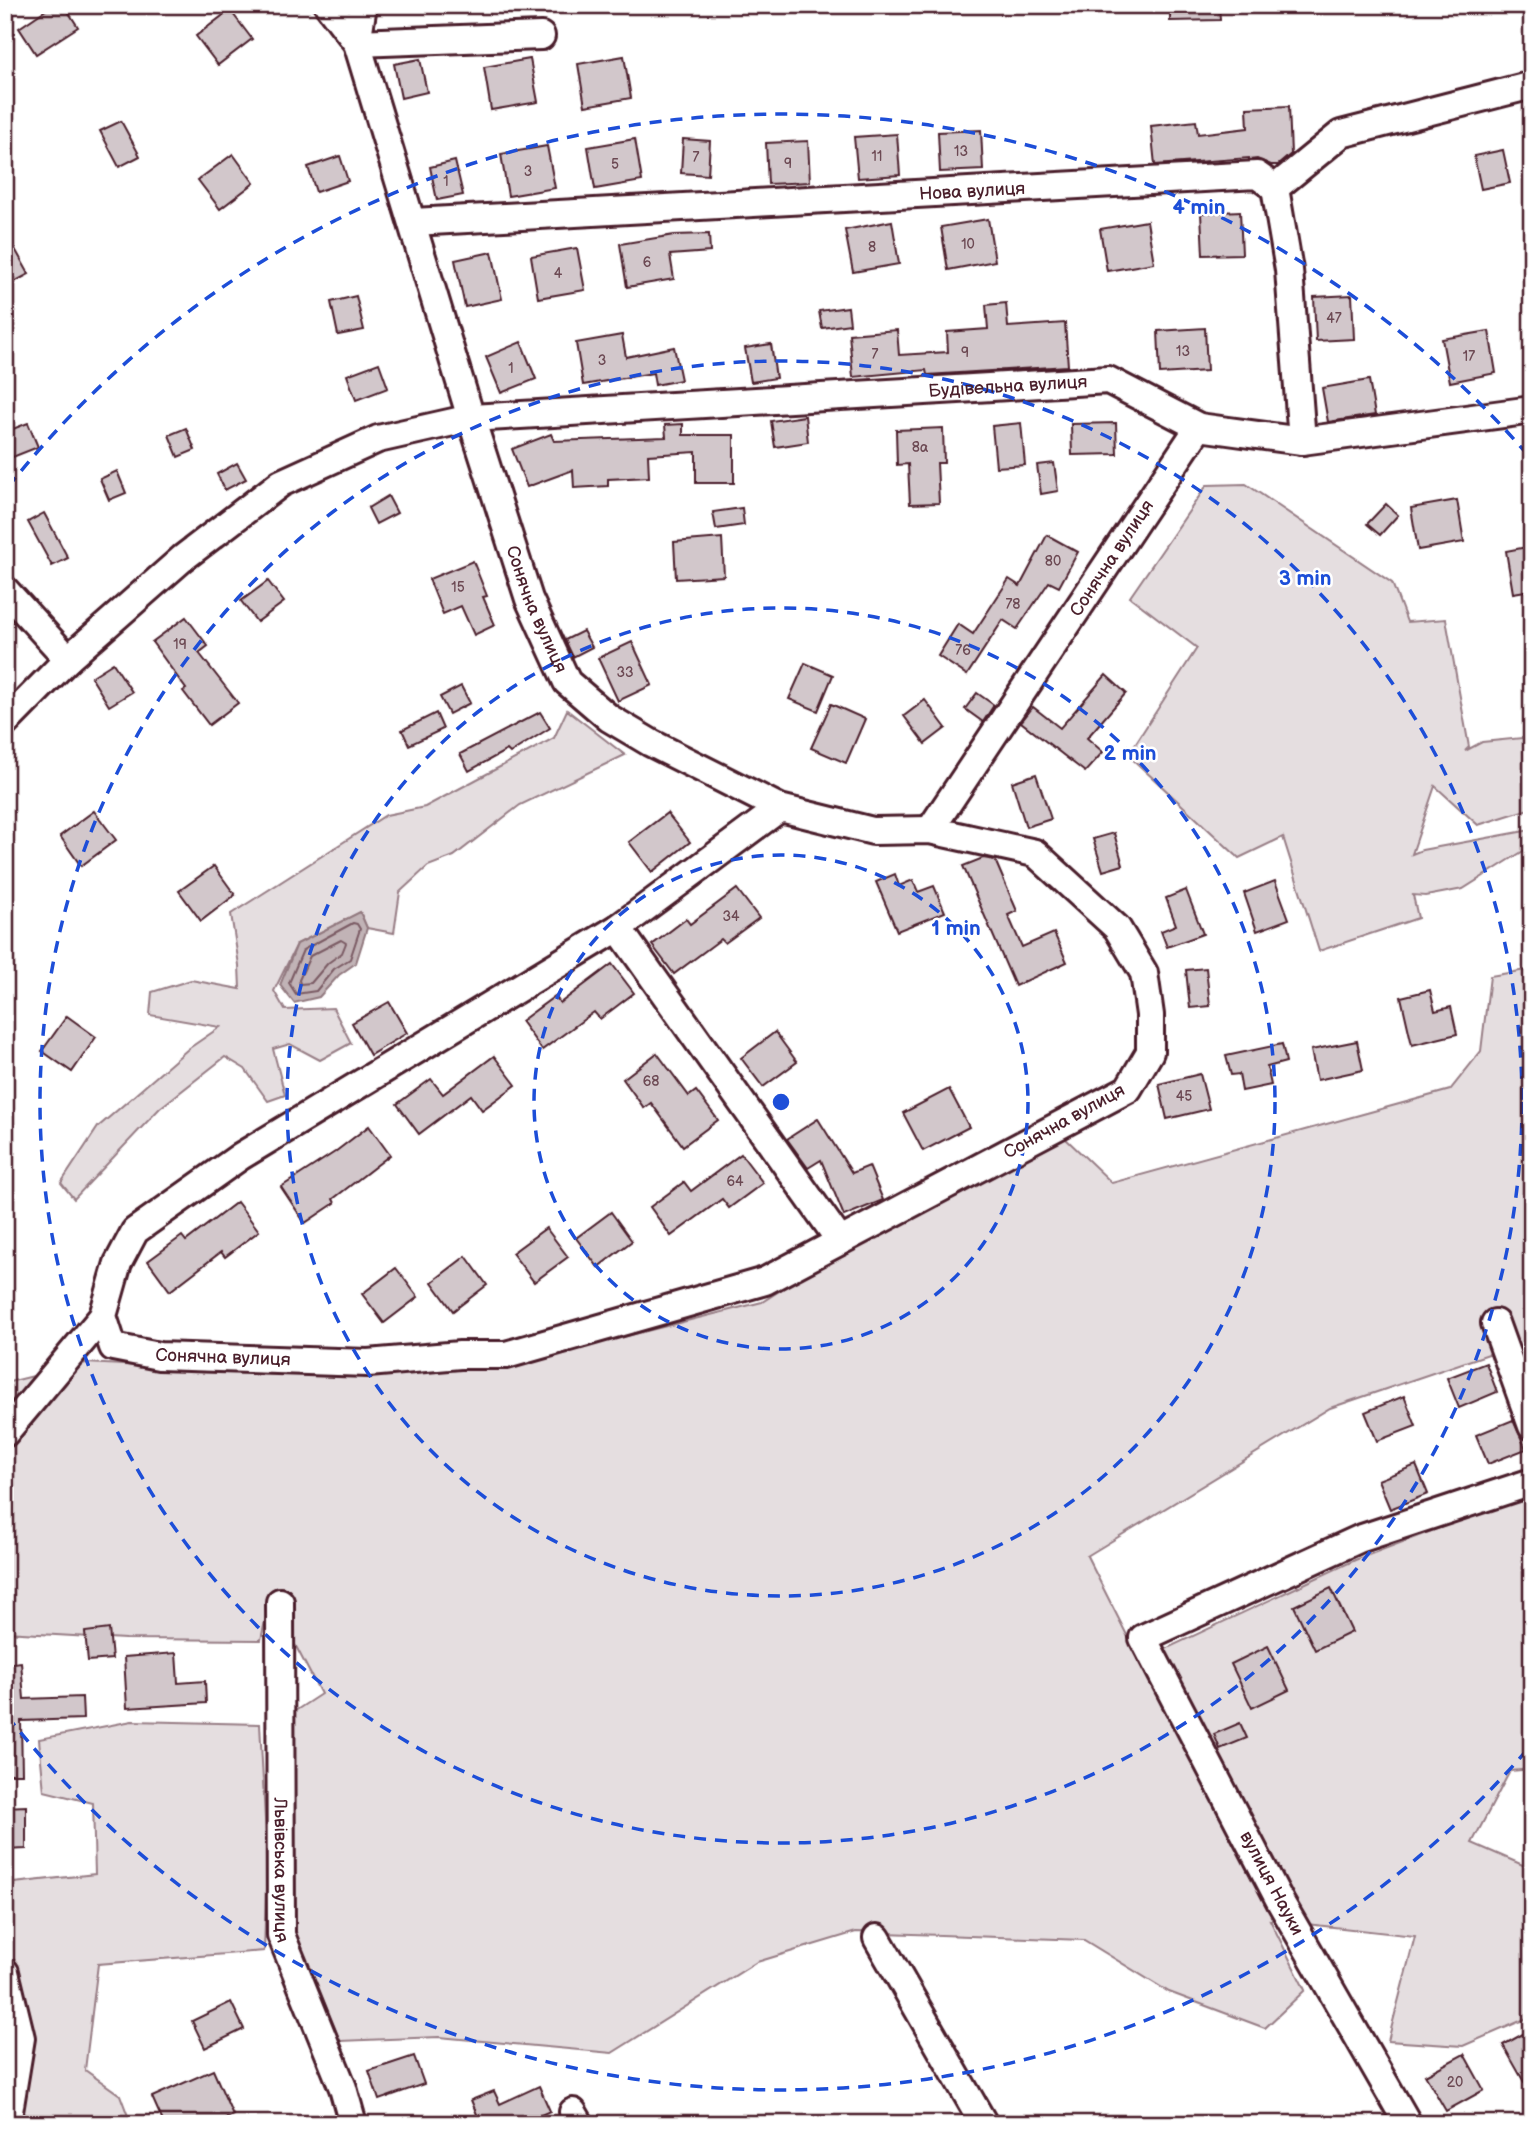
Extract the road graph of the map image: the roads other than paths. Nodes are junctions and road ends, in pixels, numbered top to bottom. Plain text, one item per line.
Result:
1 (328, 5) edge
2 (363, 5) edge
3 (541, 36) dead end
4 (357, 43) junction
5 (1532, 85) edge
6 (1275, 188) junction
7 (413, 222) junction
8 (1532, 410) edge
9 (471, 418) junction
10 (1199, 428) junction
11 (1302, 440) junction
12 (5, 590) edge
13 (68, 659) junction
14 (5, 723) edge
15 (780, 808) junction
16 (930, 830) junction
17 (618, 928) junction
18 (840, 1241) junction
19 (103, 1316) junction
20 (1495, 1323) dead end
21 (1532, 1426) edge
22 (5, 1433) edge
23 (1532, 1482) edge
24 (280, 1601) dead end
25 (877, 1938) dead end
26 (5, 1972) edge
27 (7, 2124) edge
28 (353, 2124) edge
29 (984, 2124) edge
30 (1408, 2124) edge

1 - 4 street, Сонячна вулиця
2 - 4 street
3 - 4 street
4 - 7 street, Сонячна вулиця
5 - 6 street
6 - 7 street, Нова вулиця
6 - 11 street
7 - 9 street, Сонячна вулиця
8 - 11 street, Будівельна вулиця
9 - 10 street, Будівельна вулиця
9 - 13 street
9 - 15 street, Сонячна вулиця
10 - 11 street, Будівельна вулиця
10 - 16 street, Сонячна вулиця
12 - 13 street
13 - 14 street
15 - 16 street, Сонячна вулиця
15 - 17 street
16 - 18 street, Сонячна вулиця
17 - 18 street
17 - 19 street
18 - 19 street, Сонячна вулиця
19 - 22 street
20 - 21 street
23 - 30 street, вулиця Науки
24 - 28 street, Львівська вулиця
25 - 29 street
26 - 27 street

